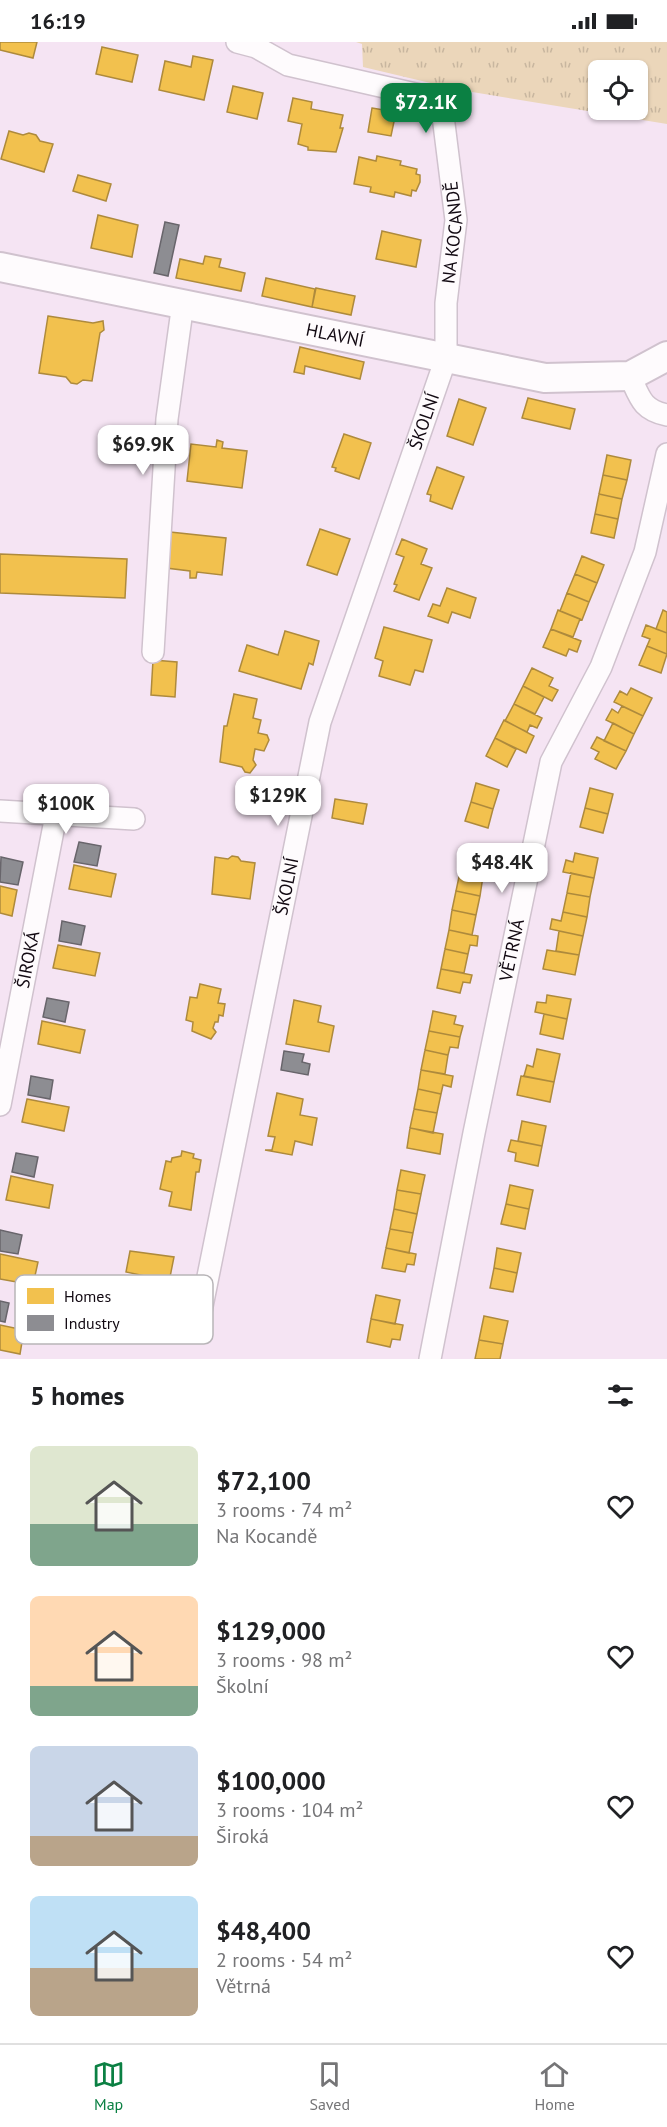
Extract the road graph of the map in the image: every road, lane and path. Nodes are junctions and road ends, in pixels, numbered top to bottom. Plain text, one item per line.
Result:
1 (237, 42) edge
2 (0, 267) edge
3 (183, 303) junction
4 (667, 356) edge
5 (446, 358) junction
6 (630, 376) junction
7 (667, 415) edge
8 (667, 454) edge
9 (153, 652) dead end
10 (0, 811) edge
11 (56, 815) junction
12 (134, 819) dead end
13 (9, 1019) edge
14 (0, 1105) edge
15 (208, 1275) edge
16 (430, 1359) edge

1 - 5 street, NA KOCANDĚ
2 - 3 street, HLAVNÍ
3 - 5 street, HLAVNÍ
3 - 9 street
4 - 6 street, HLAVNÍ
5 - 6 street, HLAVNÍ
5 - 15 street, ŠKOLNÍ
6 - 7 street
8 - 16 street, VĚTRNÁ
10 - 11 street
11 - 12 street
11 - 13 street, ŠIROKÁ
13 - 14 street, ŠIROKÁ

